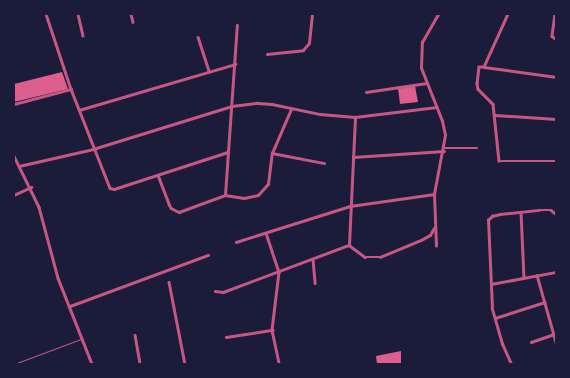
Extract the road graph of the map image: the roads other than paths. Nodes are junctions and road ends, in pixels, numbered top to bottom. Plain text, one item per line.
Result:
1 (46, 14) edge
2 (78, 14) edge
3 (131, 14) edge
4 (312, 14) edge
5 (438, 14) edge
6 (508, 14) edge
7 (555, 14) edge
8 (133, 22) dead end
9 (237, 25) dead end
10 (83, 35) dead end
11 (198, 37) dead end
12 (556, 39) edge
13 (267, 54) dead end
14 (235, 64) junction
15 (484, 67) junction
16 (208, 71) junction
17 (556, 77) edge
18 (426, 83) junction
19 (71, 89) junction
20 (366, 92) dead end
21 (14, 104) edge
22 (232, 106) junction
23 (436, 107) junction
24 (291, 109) junction
25 (79, 110) junction
26 (495, 115) junction
27 (355, 117) junction
28 (556, 119) edge
29 (477, 148) dead end
30 (93, 149) junction
31 (444, 150) junction
32 (228, 152) junction
33 (272, 153) junction
34 (14, 156) edge
35 (353, 157) junction
36 (556, 161) edge
37 (324, 163) dead end
38 (19, 166) junction
39 (158, 175) junction
40 (31, 187) junction
41 (434, 194) junction
42 (225, 195) junction
43 (14, 196) edge
44 (350, 206) junction
45 (520, 212) junction
46 (555, 212) edge
47 (434, 228) junction
48 (266, 233) junction
49 (236, 242) dead end
50 (350, 245) junction
51 (436, 246) dead end
52 (208, 255) dead end
53 (313, 259) junction
54 (280, 272) junction
55 (556, 272) edge
56 (537, 275) junction
57 (524, 277) junction
58 (169, 282) dead end
59 (315, 283) dead end
60 (491, 284) junction
61 (215, 291) dead end
62 (545, 302) junction
63 (70, 306) junction
64 (495, 318) junction
65 (272, 330) junction
66 (554, 334) junction
67 (135, 335) dead end
68 (226, 337) dead end
69 (82, 338) junction
70 (531, 342) dead end
71 (556, 342) edge
72 (14, 364) edge
73 (92, 364) edge
74 (140, 364) edge
75 (185, 364) edge
76 (278, 364) edge
77 (511, 364) edge

1 - 19 street
2 - 10 street
3 - 8 street
4 - 13 street
5 - 18 street
6 - 15 street
7 - 12 street
9 - 14 street
11 - 16 street
14 - 16 street
14 - 22 street
15 - 17 street
15 - 26 street
16 - 25 street
18 - 20 street
18 - 23 street
19 - 21 street
19 - 25 street
22 - 24 street
22 - 30 street
22 - 32 street
23 - 27 street
23 - 31 street
24 - 27 street
24 - 33 street
25 - 30 street
26 - 28 street
26 - 36 street
27 - 35 street
29 - 31 street
30 - 38 street
30 - 39 street
31 - 35 street
31 - 41 street
32 - 39 street
32 - 42 street
33 - 37 street
33 - 42 street
34 - 38 street
35 - 44 street
38 - 40 street
39 - 42 street
40 - 43 street
40 - 63 street
41 - 44 street
41 - 47 street
44 - 48 street
44 - 50 street
45 - 46 street
45 - 57 street
45 - 60 street
47 - 50 street
47 - 51 street
48 - 49 street
48 - 54 street
50 - 53 street
52 - 63 street
53 - 54 street
53 - 59 street
54 - 61 street
54 - 65 street
55 - 56 street
56 - 57 street
56 - 62 street
57 - 60 street
58 - 75 street
60 - 64 street
62 - 64 street
62 - 66 street
63 - 69 street
64 - 77 street
65 - 68 street
65 - 76 street
66 - 70 street
66 - 71 street
67 - 74 street
69 - 72 lane
69 - 73 street

